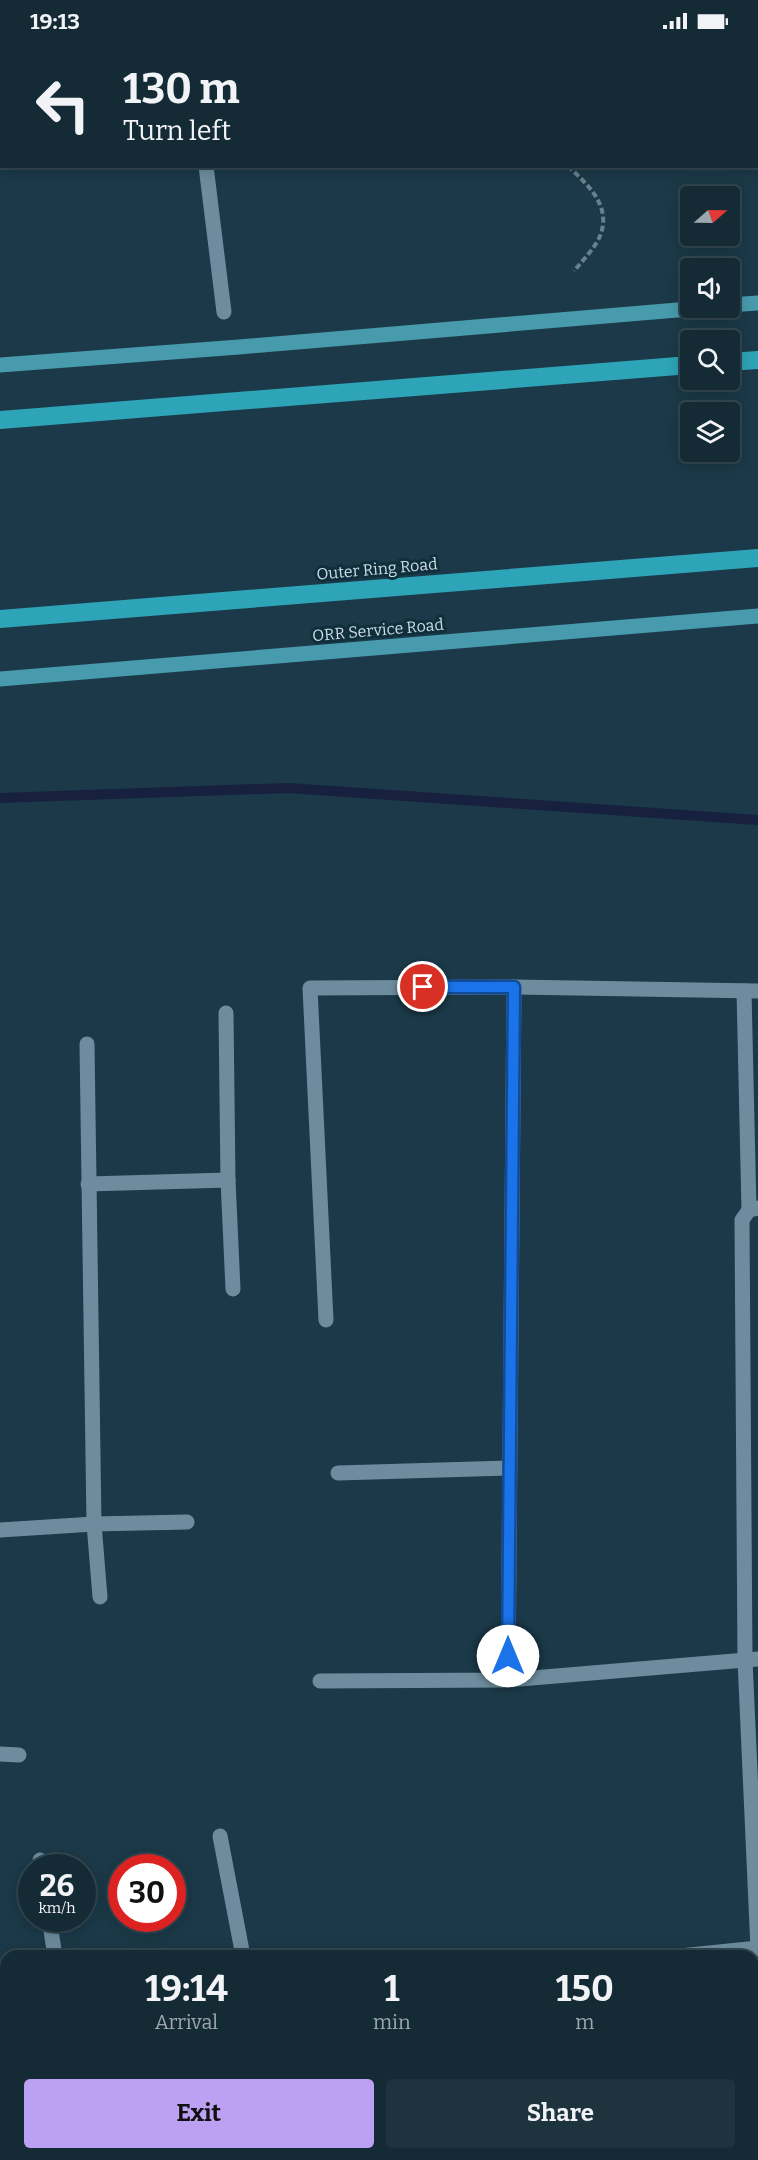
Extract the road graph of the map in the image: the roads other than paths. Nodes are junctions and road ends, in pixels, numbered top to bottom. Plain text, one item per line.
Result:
1 (206, 168) edge
2 (758, 303) edge
3 (740, 304) edge
4 (680, 310) edge
5 (224, 312) dead end
6 (758, 360) edge
7 (740, 361) edge
8 (0, 365) edge
9 (680, 366) edge
10 (0, 420) edge
11 (758, 558) edge
12 (758, 616) edge
13 (0, 619) edge
14 (0, 679) edge
15 (514, 987) junction
16 (751, 991) edge
17 (226, 1012) dead end
18 (87, 1044) dead end
19 (228, 1180) junction
20 (88, 1184) junction
21 (753, 1209) edge
22 (233, 1289) dead end
23 (326, 1320) dead end
24 (509, 1468) junction
25 (338, 1473) dead end
26 (187, 1522) dead end
27 (94, 1524) junction
28 (0, 1530) edge
29 (100, 1597) dead end
30 (751, 1659) edge
31 (508, 1680) junction
32 (321, 1681) dead end
33 (0, 1754) edge
34 (19, 1755) dead end
35 (220, 1836) dead end
36 (51, 1932) edge
37 (758, 1949) edge
38 (54, 1950) edge
39 (242, 1950) edge

1 - 5 street
2 - 3 main road
4 - 8 main road
6 - 7 highway
9 - 10 highway
11 - 13 highway, Outer Ring Road
12 - 14 main road, ORR Service Road
15 - 16 street
15 - 23 street
15 - 24 street
16 - 21 street
17 - 19 street
18 - 20 street
19 - 20 street
19 - 22 street
20 - 27 street
21 - 30 street
24 - 25 street
24 - 31 street
26 - 27 street
27 - 28 street
27 - 29 street
30 - 31 street
30 - 37 street
31 - 32 street
33 - 34 street
35 - 39 street
36 - 38 street

